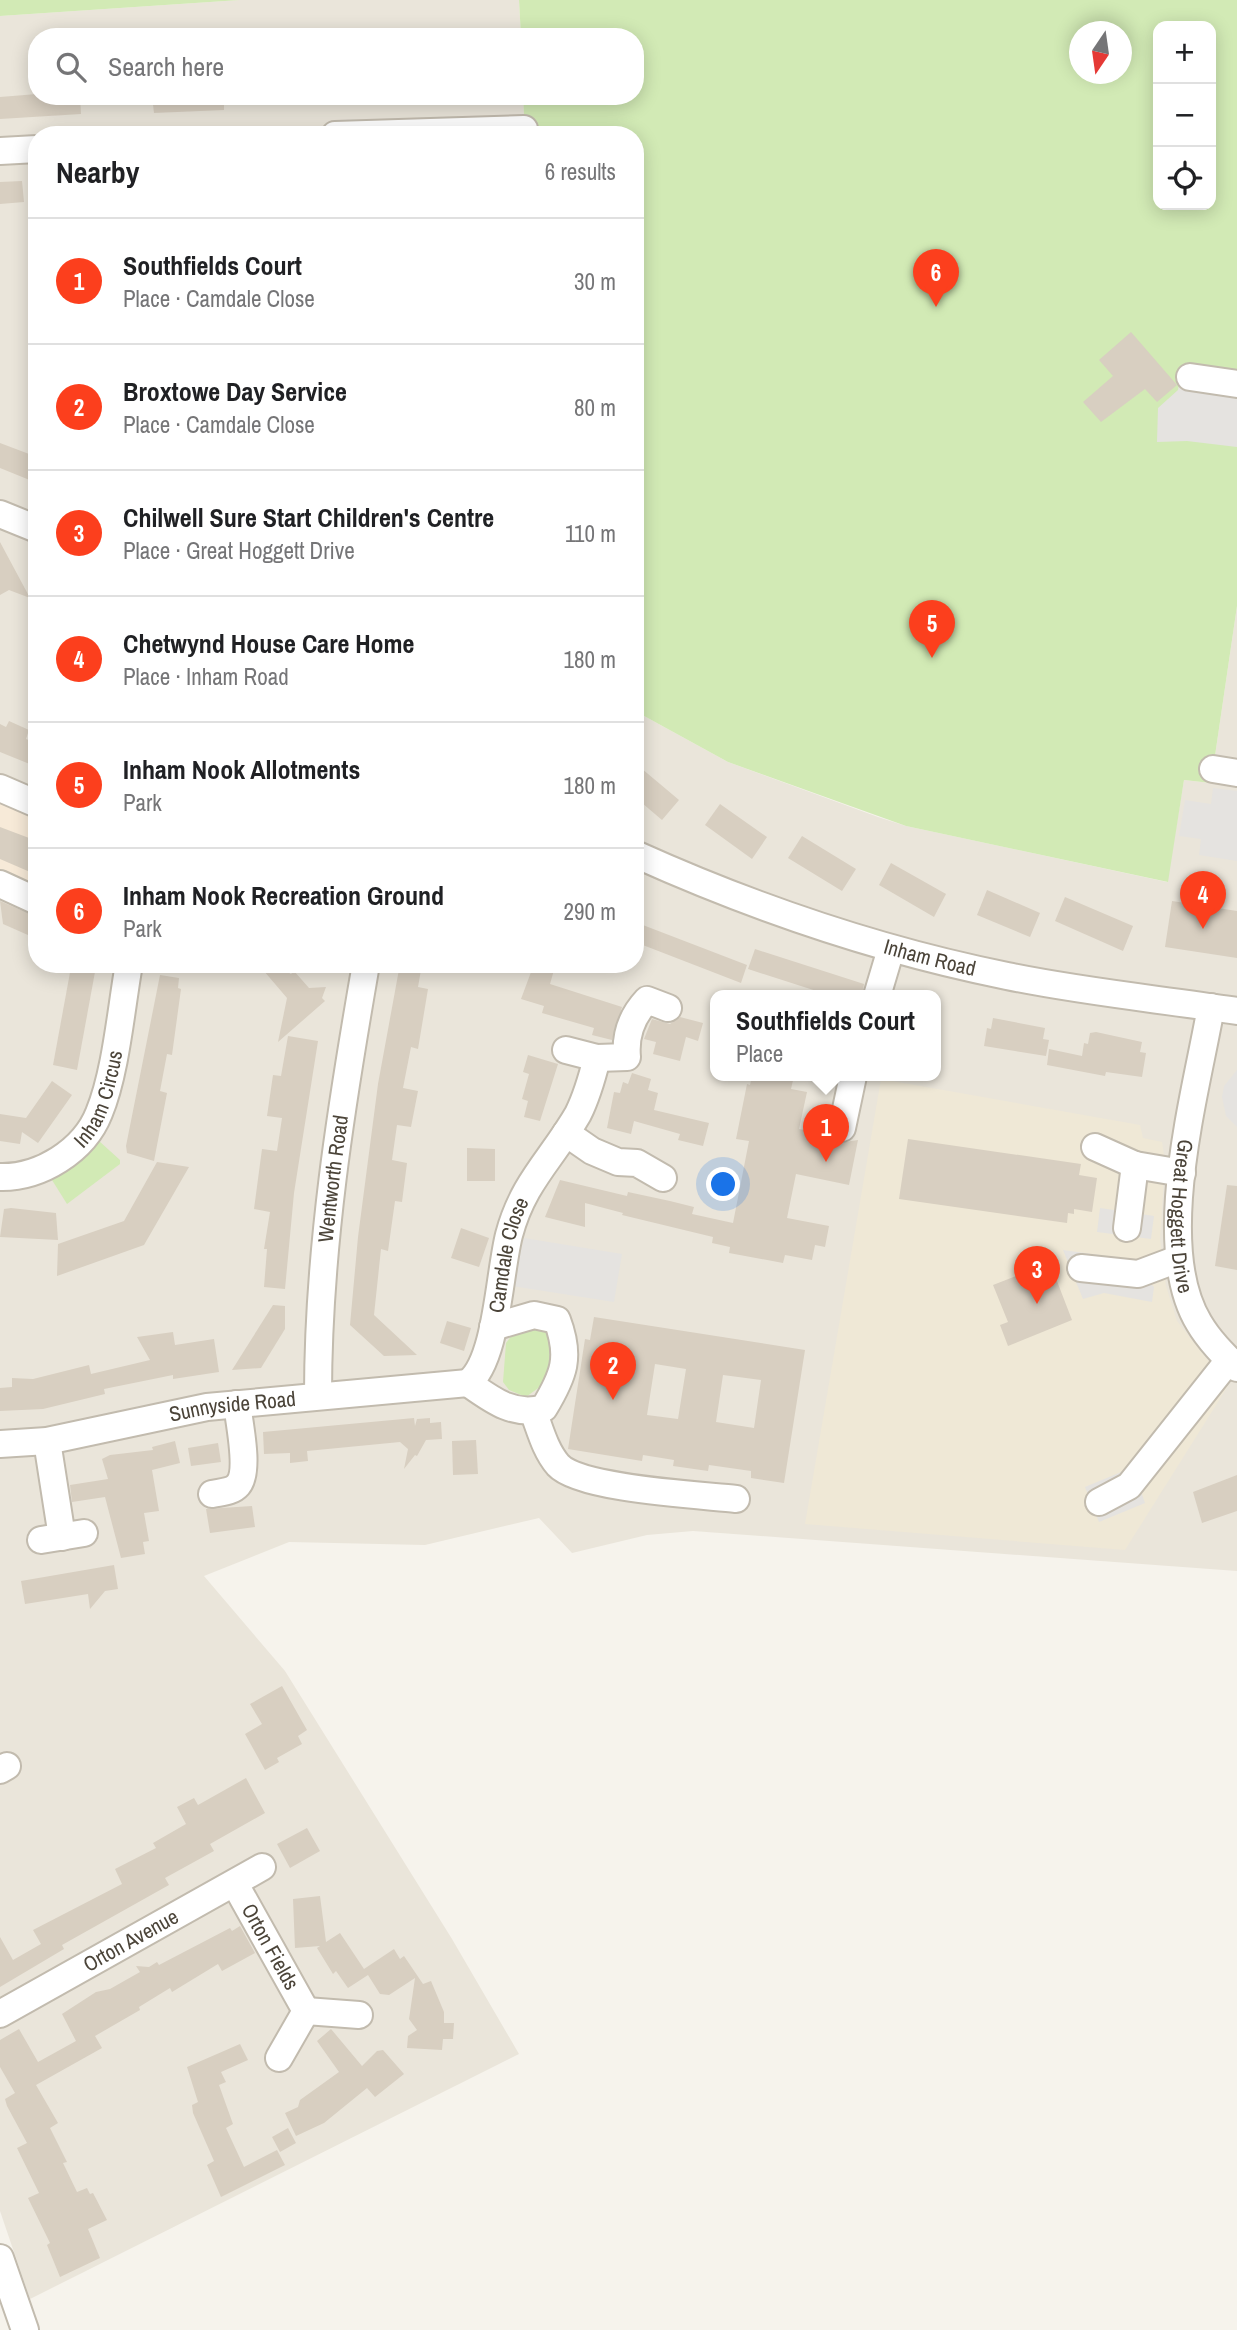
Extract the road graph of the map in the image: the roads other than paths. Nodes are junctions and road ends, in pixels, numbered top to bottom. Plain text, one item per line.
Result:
1 (28, 149) edge
2 (0, 151) edge
3 (1190, 377) dead end
4 (1237, 384) edge
5 (0, 514) edge
6 (28, 525) edge
7 (0, 788) edge
8 (28, 800) edge
9 (644, 858) edge
10 (0, 884) edge
11 (28, 897) edge
12 (891, 949) junction
13 (127, 973) edge
14 (365, 973) edge
15 (879, 990) edge
16 (668, 1008) dead end
17 (1224, 1009) edge
18 (566, 1050) dead end
19 (597, 1058) junction
20 (852, 1081) edge
21 (842, 1128) dead end
22 (566, 1133) junction
23 (1095, 1147) dead end
24 (1136, 1165) junction
25 (1182, 1173) junction
26 (0, 1177) edge
27 (663, 1178) dead end
28 (1126, 1228) dead end
29 (1178, 1259) junction
30 (1081, 1268) dead end
31 (493, 1327) junction
32 (1233, 1364) edge
33 (468, 1383) junction
34 (318, 1395) junction
35 (237, 1404) junction
36 (533, 1411) junction
37 (47, 1441) junction
38 (0, 1444) edge
39 (212, 1494) dead end
40 (736, 1499) dead end
41 (1099, 1502) dead end
42 (63, 1536) dead end
43 (262, 1867) dead end
44 (235, 1884) junction
45 (306, 2011) junction
46 (0, 2014) edge
47 (359, 2015) dead end
48 (279, 2058) dead end
49 (0, 2258) edge
50 (6, 2293) edge
51 (25, 2330) edge

1 - 2 street
3 - 4 street
5 - 6 street
7 - 8 street
9 - 12 street, Inham Road
10 - 11 street
12 - 15 street
12 - 17 street, Inham Road
13 - 26 street, Inham Circus
14 - 34 street, Wentworth Road
16 - 19 street
17 - 25 street, Great Hoggett Drive
18 - 19 street
19 - 22 street, Camdale Close
20 - 21 street
22 - 27 street
22 - 31 street, Camdale Close
23 - 24 street
24 - 25 street
24 - 28 street
25 - 29 street, Great Hoggett Drive
29 - 30 street
29 - 32 street, Great Hoggett Drive
31 - 33 street, Camdale Close
31 - 36 street
32 - 41 street
33 - 34 street, Sunnyside Road
33 - 36 street
34 - 35 street, Sunnyside Road
35 - 37 street, Sunnyside Road
35 - 39 street
36 - 40 street
37 - 38 street, Sunnyside Road
37 - 42 street
43 - 44 street, Orton Avenue
44 - 45 street, Orton Fields
44 - 46 street, Orton Avenue
45 - 47 street, Orton Fields
45 - 48 street, Orton Fields
49 - 50 street
50 - 51 street

